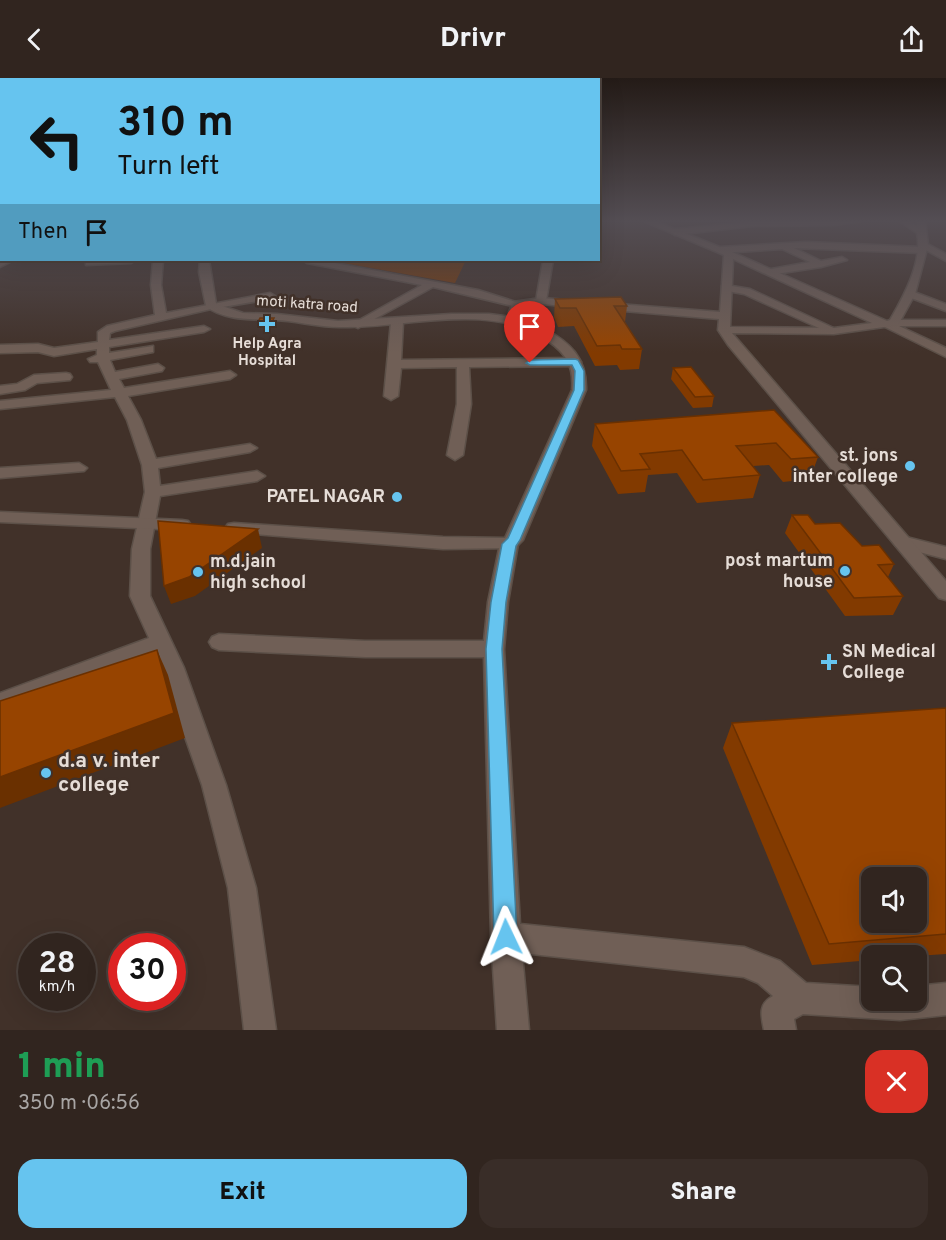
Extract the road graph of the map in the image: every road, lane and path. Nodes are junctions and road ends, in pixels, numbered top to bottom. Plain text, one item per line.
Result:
1 (158, 264) edge
2 (204, 264) edge
3 (330, 264) edge
4 (547, 264) edge
5 (725, 264) edge
6 (752, 264) edge
7 (818, 264) edge
8 (918, 264) edge
9 (769, 272) junction
10 (432, 284) junction
11 (726, 288) junction
12 (910, 294) junction
13 (270, 296) dead end
14 (541, 302) junction
15 (518, 304) junction
16 (211, 306) junction
17 (946, 308) edge
18 (161, 316) junction
19 (451, 317) junction
20 (397, 322) junction
21 (520, 322) junction
22 (724, 323) junction
23 (946, 323) edge
24 (890, 324) junction
25 (358, 325) junction
26 (204, 329) dead end
27 (834, 331) junction
28 (157, 348) dead end
29 (0, 349) edge
30 (103, 351) junction
31 (946, 353) edge
32 (575, 362) junction
33 (463, 363) junction
34 (46, 364) dead end
35 (395, 364) junction
36 (158, 368) dead end
37 (230, 375) dead end
38 (66, 377) dead end
39 (111, 377) junction
40 (0, 390) edge
41 (119, 393) junction
42 (391, 396) dead end
43 (0, 405) edge
44 (250, 448) dead end
45 (455, 455) dead end
46 (150, 465) junction
47 (79, 468) dead end
48 (0, 473) edge
49 (257, 476) dead end
50 (153, 492) junction
51 (0, 517) edge
52 (144, 522) junction
53 (192, 526) edge
54 (216, 527) edge
55 (902, 542) junction
56 (509, 544) junction
57 (923, 549) junction
58 (946, 553) edge
59 (946, 562) edge
60 (946, 593) edge
61 (159, 642) junction
62 (219, 642) dead end
63 (494, 649) junction
64 (0, 702) edge
65 (506, 937) junction
66 (800, 998) junction
67 (946, 999) edge
68 (260, 1030) edge
69 (513, 1030) edge
70 (780, 1030) edge

1 - 18 street
2 - 16 street
3 - 10 street
4 - 14 street
5 - 11 street
6 - 9 street
7 - 9 street
8 - 12 street
9 - 24 street
10 - 15 street
10 - 25 street
11 - 22 street
11 - 27 street
12 - 17 street
12 - 24 street
13 - 16 street
14 - 15 street
14 - 22 street
15 - 19 street
15 - 21 street
16 - 18 street
16 - 25 street, moti katra road
18 - 30 street
19 - 20 street, moti katra road
19 - 21 street, moti katra road
20 - 25 street, moti katra road
20 - 35 street
21 - 32 street, moti katra road
22 - 27 street
22 - 55 street
23 - 24 street
24 - 27 street
24 - 31 street
26 - 30 street
28 - 30 street
29 - 30 street
30 - 34 street
30 - 39 street
32 - 33 street
32 - 56 street
33 - 35 street
33 - 45 street
35 - 42 street
36 - 39 street
37 - 41 street
38 - 40 street
39 - 41 street
41 - 43 street
41 - 46 street
44 - 46 street
46 - 50 street
47 - 48 street
49 - 50 street
50 - 52 street
51 - 52 street
52 - 53 street
52 - 61 street
54 - 56 street
55 - 57 street
55 - 60 street
56 - 63 street
57 - 58 street
57 - 59 street
61 - 64 street
61 - 68 street
62 - 63 street
63 - 65 street
65 - 66 street
65 - 69 street
66 - 67 street
66 - 70 street

